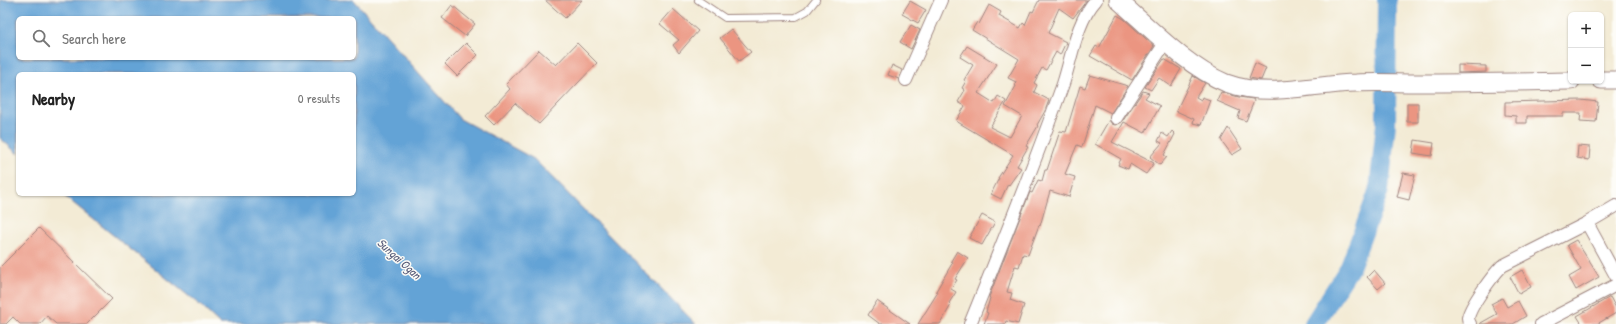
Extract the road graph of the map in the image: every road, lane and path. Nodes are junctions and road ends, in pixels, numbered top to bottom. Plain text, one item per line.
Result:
1 (698, 0) edge
2 (816, 0) edge
3 (940, 0) edge
4 (1096, 0) edge
5 (1118, 0) edge
6 (1166, 43) junction
7 (906, 80) dead end
8 (1604, 80) edge
9 (1616, 80) edge
10 (1568, 81) edge
11 (1116, 118) dead end
12 (1616, 206) edge
13 (1587, 223) junction
14 (1616, 276) edge
15 (1616, 285) edge
16 (970, 324) edge
17 (1470, 324) edge
18 (1541, 324) edge

1 - 2 lane
3 - 7 street
4 - 16 street
5 - 6 street
6 - 10 street
6 - 11 street
8 - 9 street
12 - 13 street
13 - 14 street
13 - 17 street
15 - 18 street

